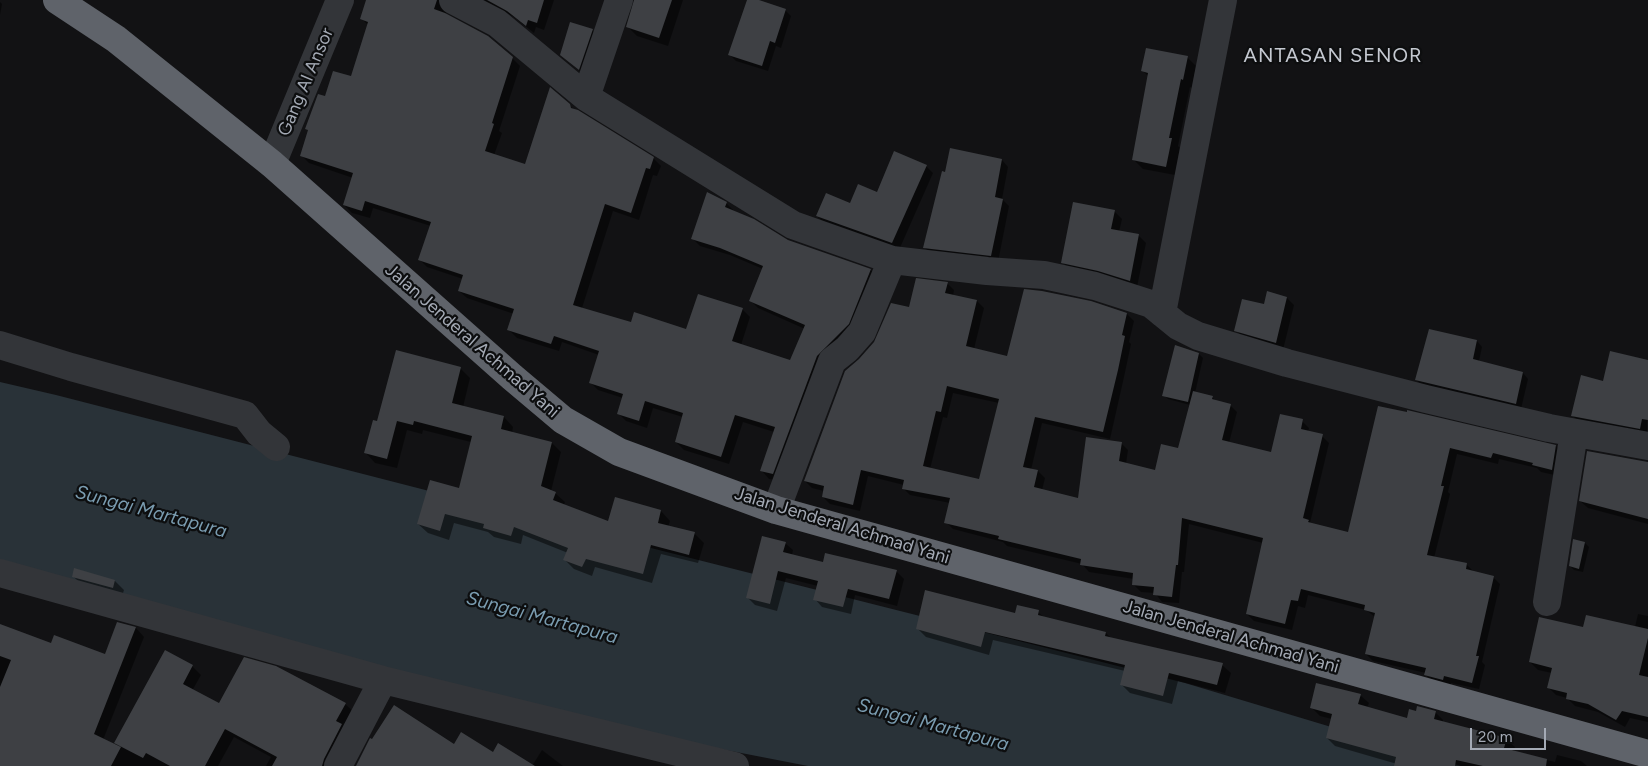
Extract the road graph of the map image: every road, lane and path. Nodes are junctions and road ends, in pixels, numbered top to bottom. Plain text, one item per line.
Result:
1 (58, 0) edge
2 (340, 0) edge
3 (453, 0) edge
4 (618, 0) edge
5 (1223, 0) edge
6 (586, 96) junction
7 (272, 164) junction
8 (892, 260) junction
9 (1162, 313) junction
10 (0, 344) edge
11 (1574, 433) junction
12 (1648, 446) edge
13 (276, 447) dead end
14 (776, 510) junction
15 (0, 573) edge
16 (1548, 602) dead end
17 (383, 680) junction
18 (1648, 754) edge
19 (338, 766) edge
20 (735, 766) edge

1 - 7 highway, Jalan Jenderal Achmad Yani
2 - 7 street, Gang Al Ansor
3 - 6 street
4 - 6 street
5 - 9 street
6 - 8 street
7 - 14 highway, Jalan Jenderal Achmad Yani
8 - 9 street
8 - 14 street
9 - 11 street
10 - 13 street
11 - 12 street
11 - 16 street
14 - 18 highway, Jalan Jenderal Achmad Yani
15 - 17 street
17 - 19 street
17 - 20 street

